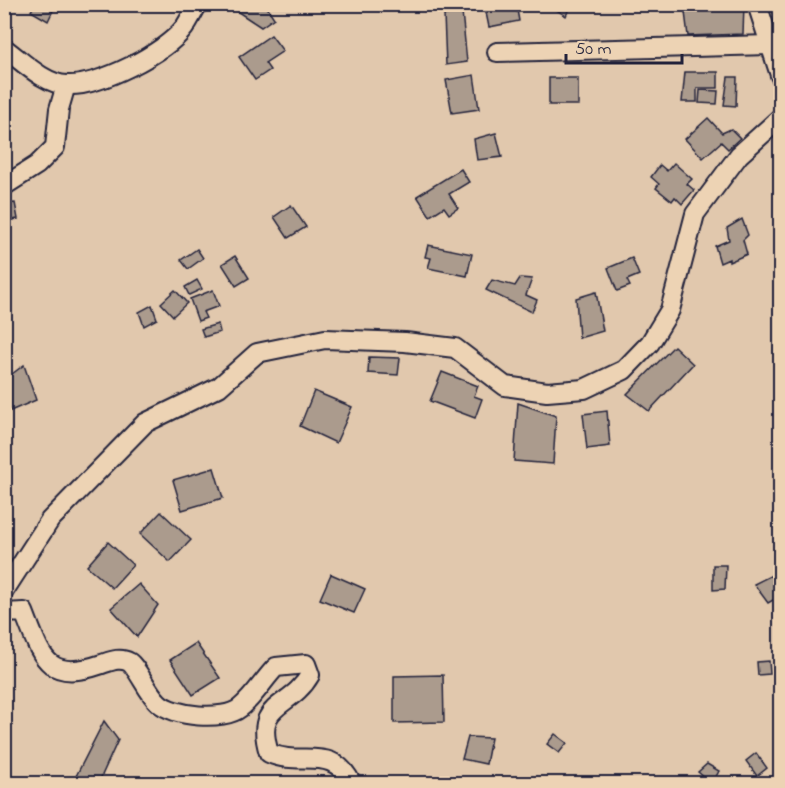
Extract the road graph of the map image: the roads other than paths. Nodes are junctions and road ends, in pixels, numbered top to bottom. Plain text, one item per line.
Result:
1 (198, 4) edge
2 (757, 4) edge
3 (770, 45) junction
4 (4, 48) edge
5 (497, 52) dead end
6 (780, 75) edge
7 (66, 85) junction
8 (780, 118) edge
9 (4, 186) edge
10 (4, 591) edge
11 (4, 613) edge
12 (352, 783) edge

1 - 7 street
2 - 3 street
3 - 5 street
3 - 6 street
4 - 7 street
7 - 9 street
8 - 10 street
11 - 12 street

